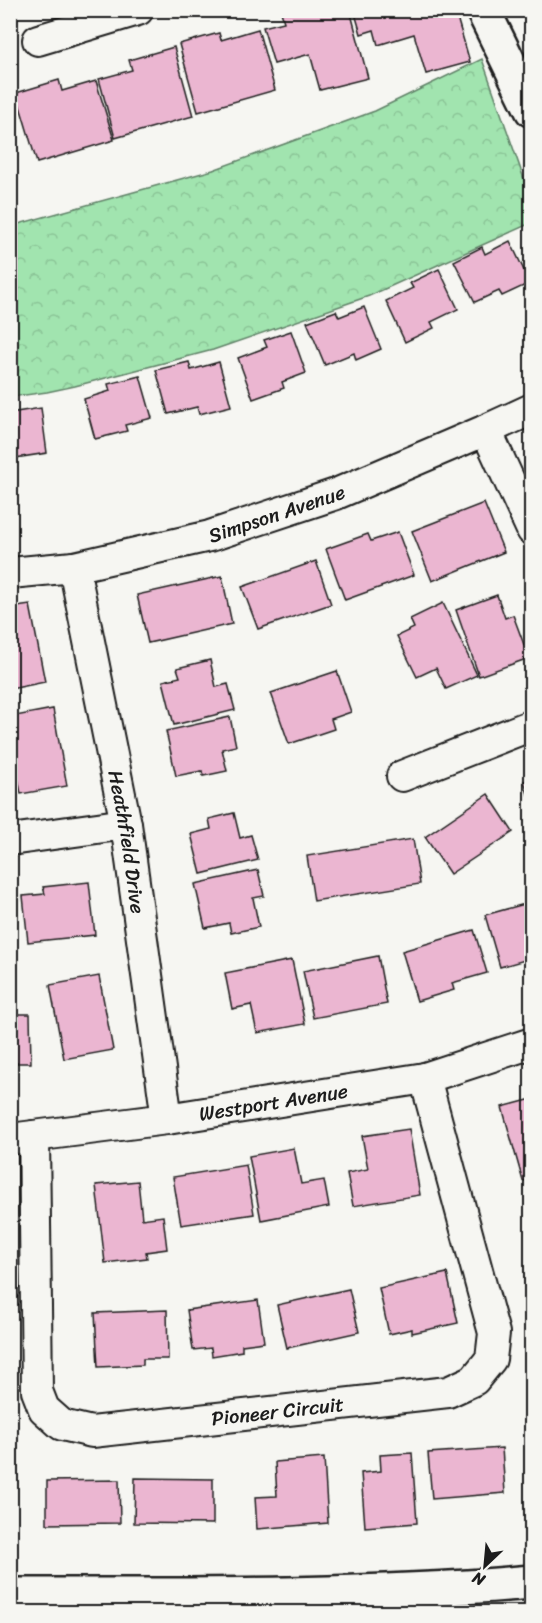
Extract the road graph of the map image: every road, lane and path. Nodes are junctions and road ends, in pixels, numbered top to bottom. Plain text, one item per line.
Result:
1 (138, 10) edge
2 (483, 10) edge
3 (38, 40) dead end
4 (531, 110) edge
5 (531, 409) edge
6 (486, 430) junction
7 (531, 530) edge
8 (74, 567) junction
9 (10, 573) edge
10 (531, 725) edge
11 (402, 776) dead end
12 (126, 824) junction
13 (10, 840) edge
14 (531, 1043) edge
15 (425, 1078) junction
16 (167, 1119) junction
17 (22, 1138) edge
18 (531, 1582) edge
19 (10, 1595) edge
20 (268, 1604) edge

1 - 3 street
2 - 4 main road
5 - 6 street, Simpson Avenue
6 - 7 street
6 - 8 street, Simpson Avenue
8 - 9 street, Simpson Avenue
8 - 12 street, Heathfield Drive
10 - 11 street
12 - 13 street
12 - 16 street, Heathfield Drive
14 - 15 street, Westport Avenue
15 - 16 street, Westport Avenue
15 - 17 street, Pioneer Circuit
16 - 17 street, Westport Avenue
18 - 20 main road
19 - 20 main road

